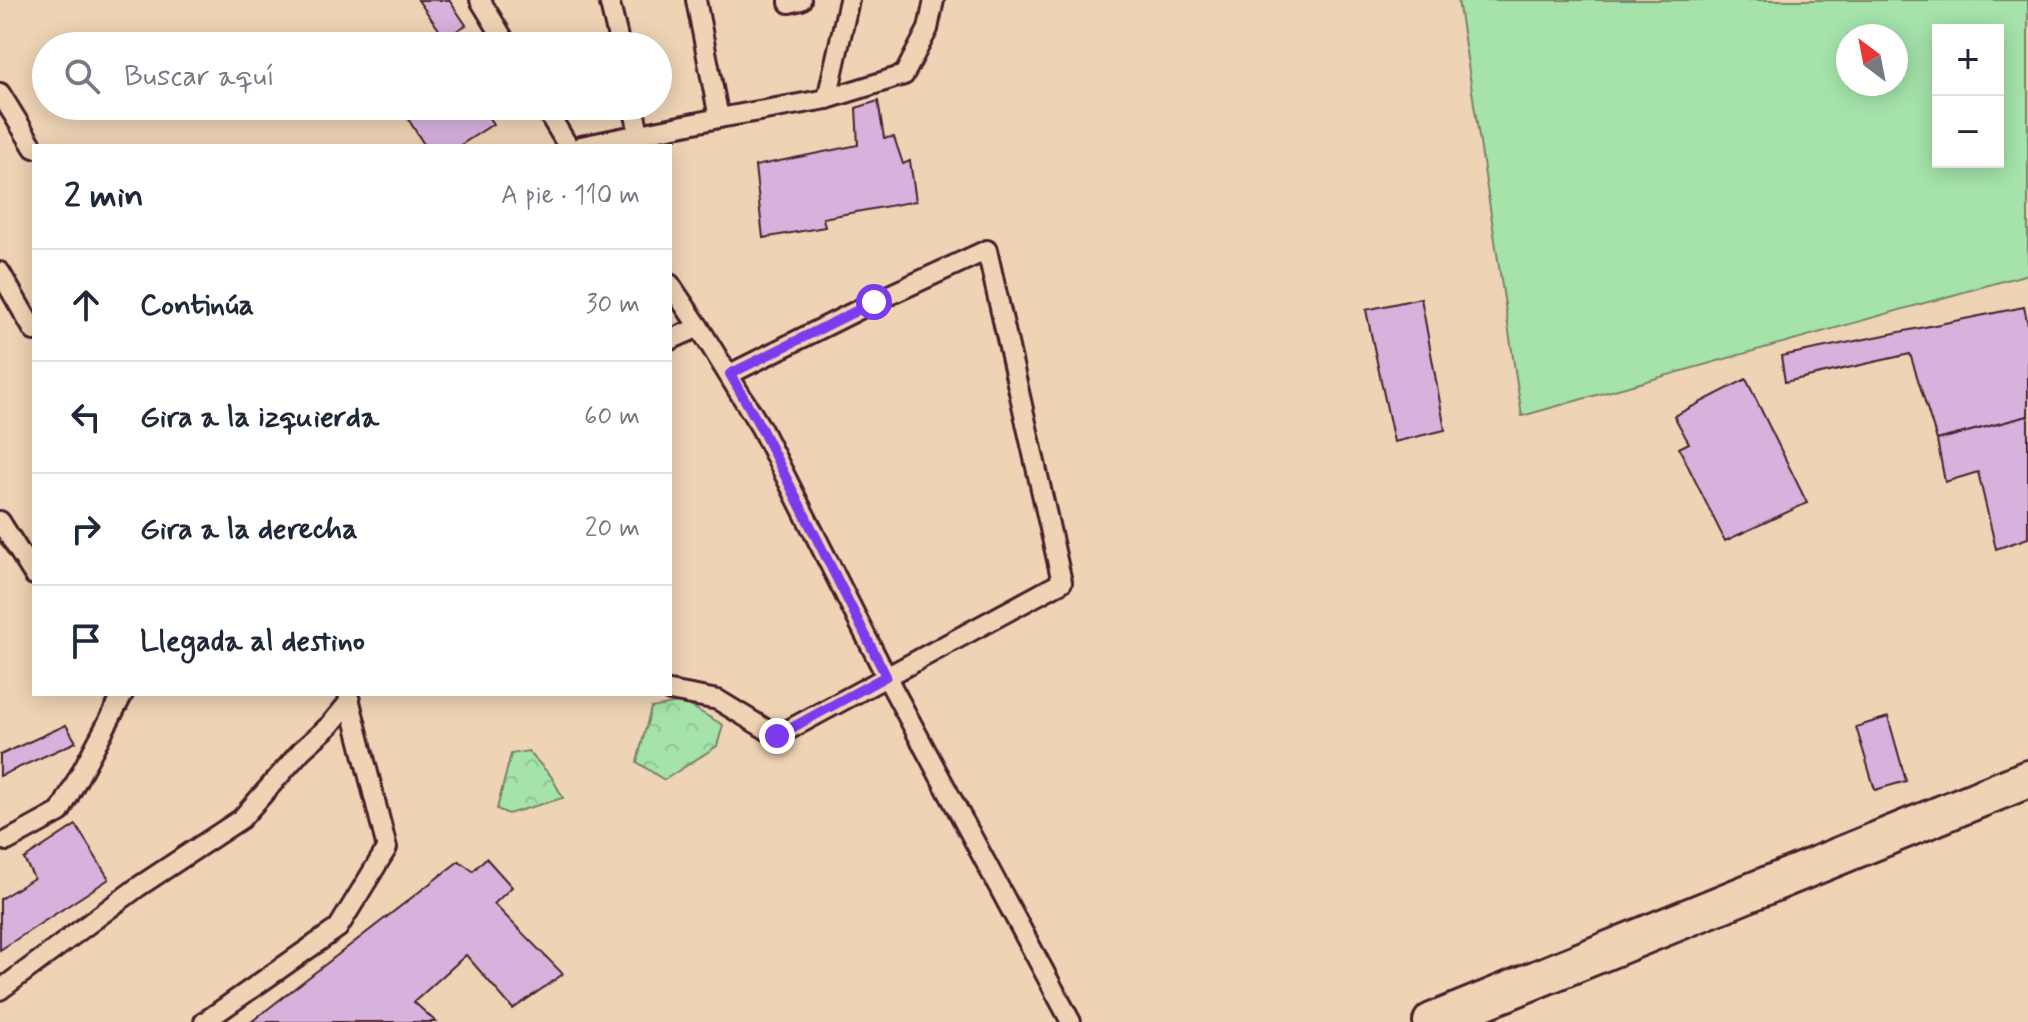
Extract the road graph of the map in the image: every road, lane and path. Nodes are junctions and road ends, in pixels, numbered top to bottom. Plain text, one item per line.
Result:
1 (480, 0) edge
2 (609, 0) edge
3 (696, 0) edge
4 (789, 0) edge
5 (801, 0) edge
6 (849, 0) edge
7 (934, 0) edge
8 (499, 32) edge
9 (617, 32) edge
10 (0, 93) edge
11 (827, 99) junction
12 (719, 118) junction
13 (552, 120) edge
14 (636, 120) edge
15 (639, 133) junction
16 (567, 144) edge
17 (590, 144) edge
18 (32, 145) edge
19 (0, 272) edge
20 (672, 287) edge
21 (699, 327) junction
22 (32, 328) edge
23 (672, 339) edge
24 (730, 374) junction
25 (0, 521) edge
26 (32, 572) edge
27 (886, 676) junction
28 (672, 691) edge
29 (122, 696) edge
30 (349, 697) edge
31 (2028, 779) edge
32 (7, 841) dead end
33 (0, 990) edge
34 (204, 1022) edge
35 (1071, 1022) edge
36 (1432, 1022) edge

1 - 8 lane
2 - 9 lane
3 - 12 lane
4 - 5 lane
6 - 11 lane
7 - 11 lane
10 - 18 lane
11 - 12 lane
12 - 15 lane
13 - 16 lane
14 - 15 lane
15 - 17 lane
19 - 22 lane
20 - 21 lane
21 - 23 lane
21 - 24 lane
24 - 27 lane
24 - 27 lane
25 - 26 lane
27 - 28 lane
27 - 35 lane
29 - 32 lane
30 - 33 lane
30 - 34 lane
31 - 36 street

